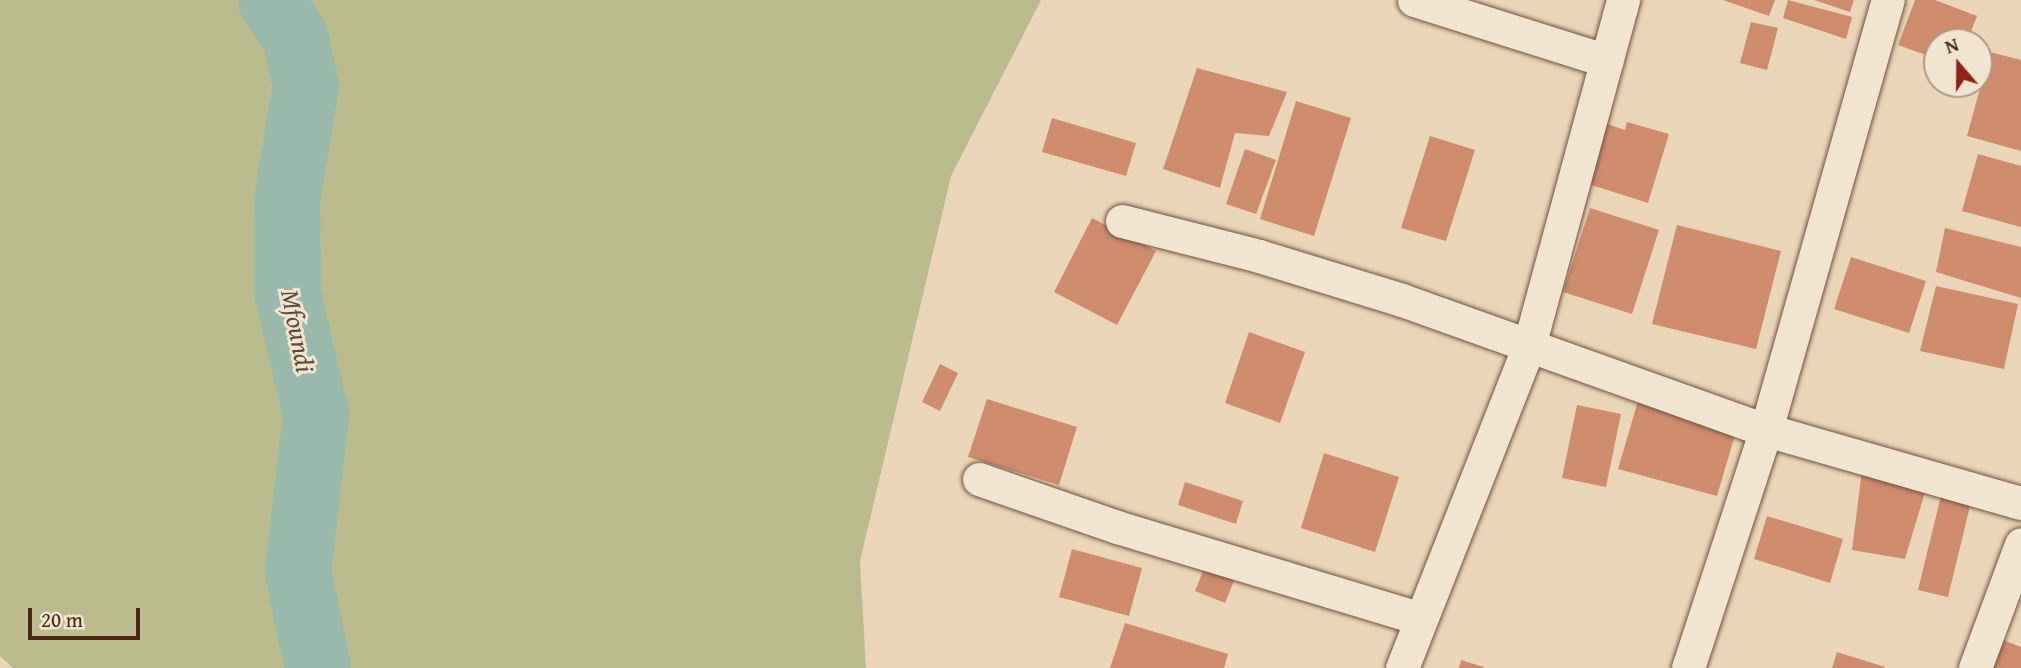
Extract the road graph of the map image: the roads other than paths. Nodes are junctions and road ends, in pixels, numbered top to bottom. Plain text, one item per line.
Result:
1 (1414, 0) edge
2 (1623, 0) edge
3 (1888, 0) edge
4 (1607, 61) junction
5 (1122, 221) dead end
6 (1529, 346) junction
7 (1766, 429) junction
8 (979, 479) dead end
9 (2021, 503) edge
10 (2021, 544) edge
11 (1418, 618) junction
12 (1402, 668) edge
13 (1688, 668) edge
14 (1975, 668) edge

1 - 4 street
2 - 4 street
3 - 7 street
4 - 6 street
5 - 6 street
6 - 7 street
6 - 11 street
7 - 9 street
7 - 13 street
8 - 11 street
10 - 14 street
11 - 12 street

